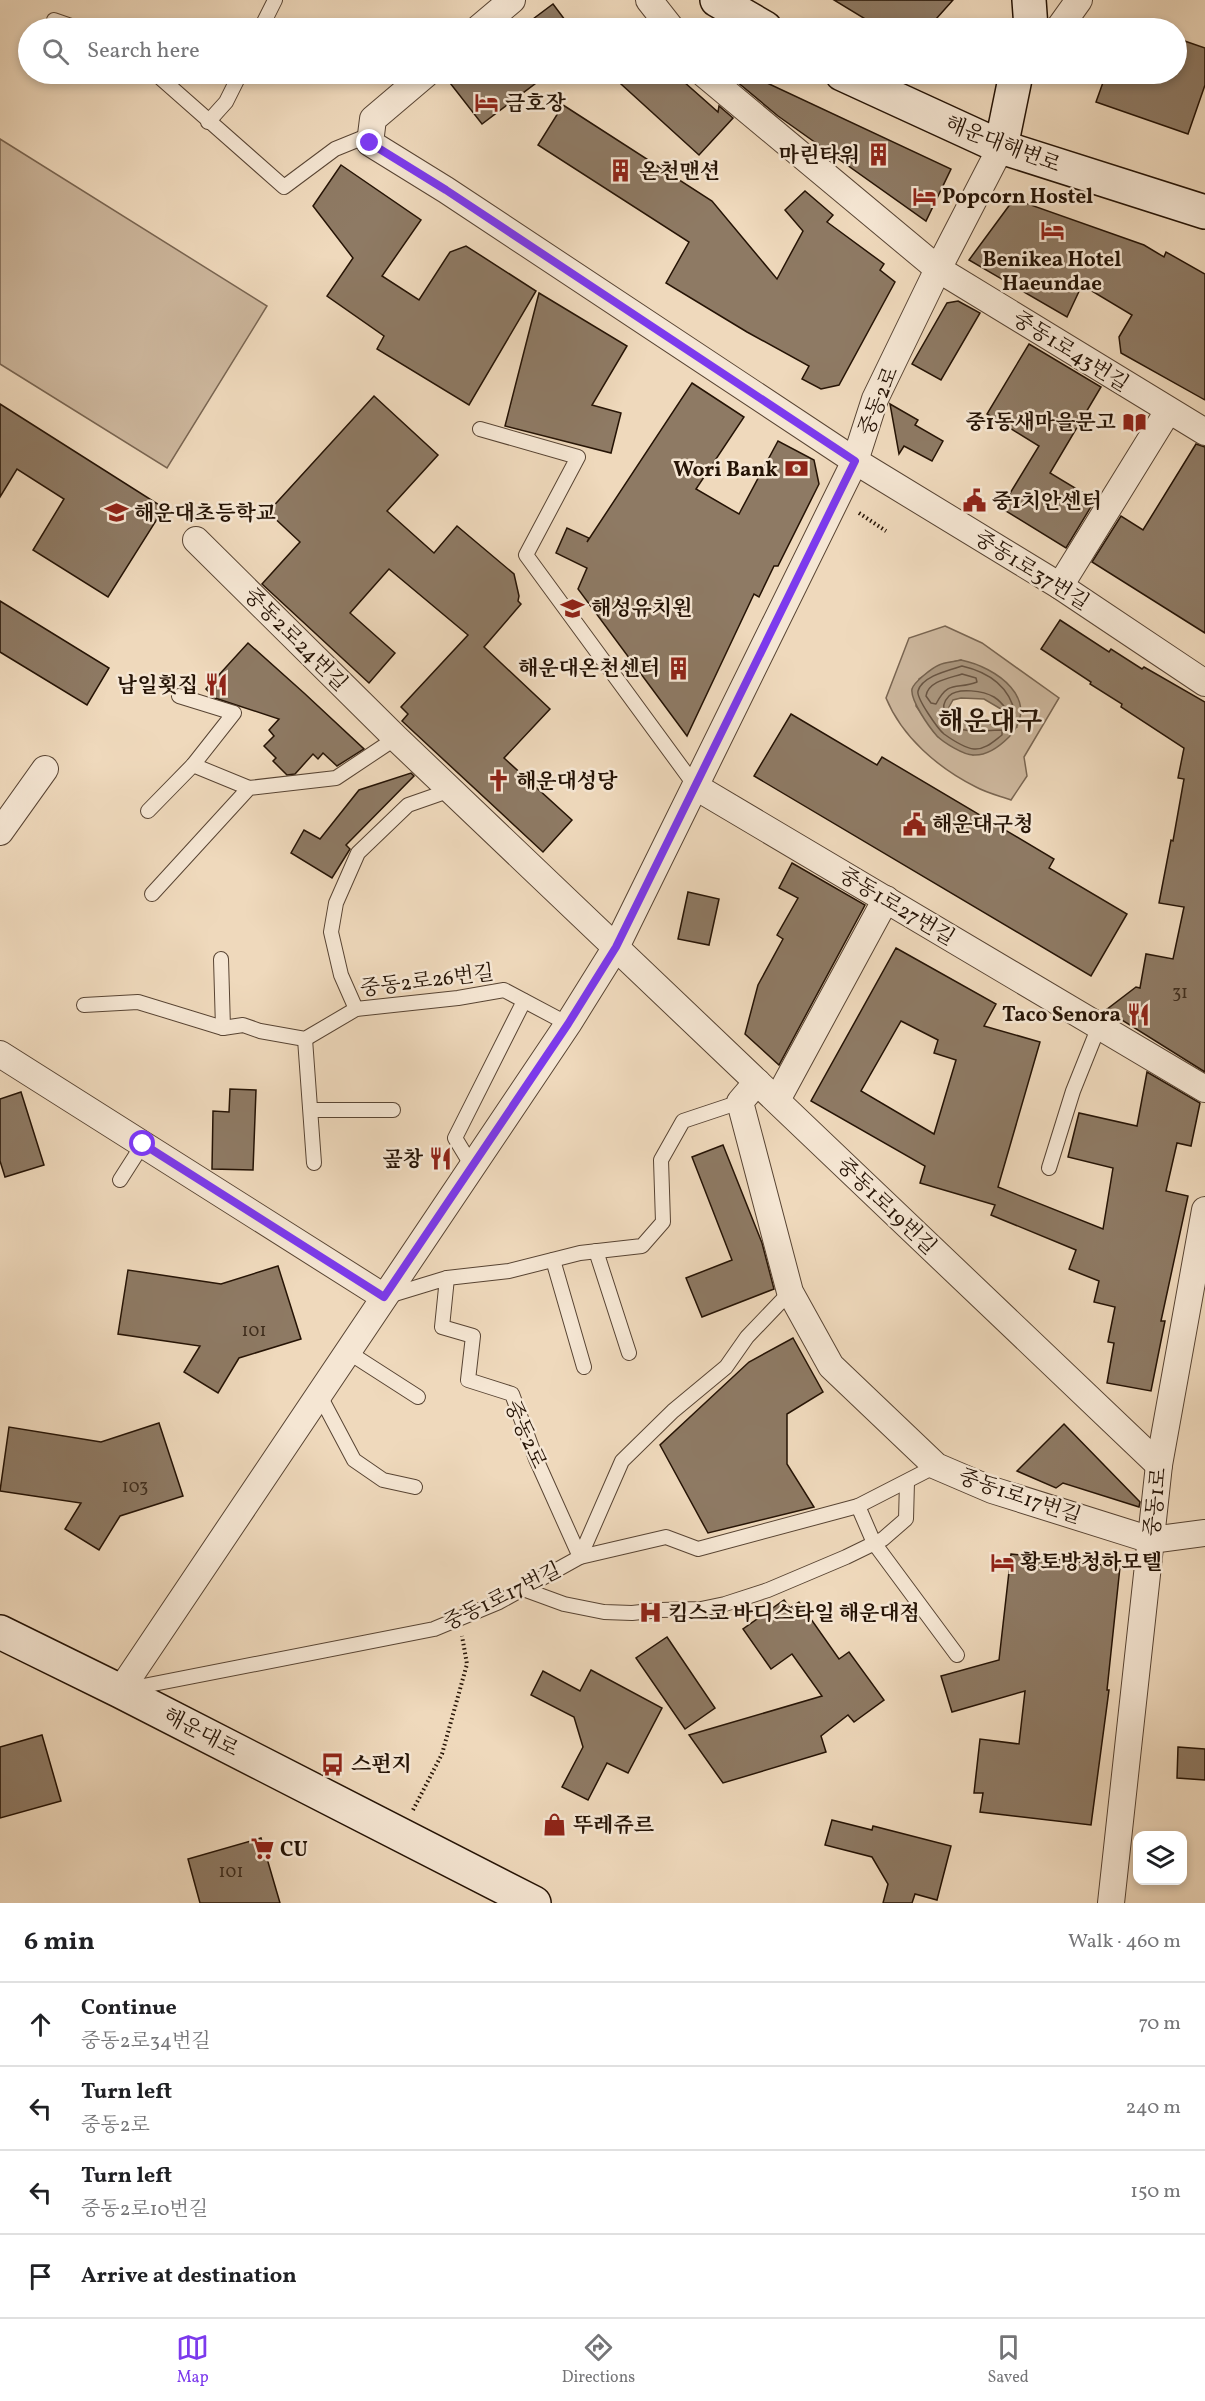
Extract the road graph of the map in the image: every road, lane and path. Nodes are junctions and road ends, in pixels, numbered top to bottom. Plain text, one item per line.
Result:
1 (275, 0) edge
2 (512, 0) edge
3 (649, 0) edge
4 (717, 0) edge
5 (1029, 0) edge
6 (1079, 0) edge
7 (266, 18) edge
8 (491, 18) edge
9 (663, 18) edge
10 (748, 18) edge
11 (1030, 18) edge
12 (1066, 18) edge
13 (167, 84) edge
14 (235, 84) edge
15 (414, 84) edge
16 (716, 84) edge
17 (864, 84) edge
18 (1017, 84) edge
19 (208, 122) junction
20 (372, 134) junction
21 (1001, 147) junction
22 (1205, 212) edge
23 (938, 269) junction
24 (1168, 411) junction
25 (480, 429) dead end
26 (1205, 432) edge
27 (855, 461) junction
28 (859, 513) dead end
29 (886, 531) dead end
30 (196, 540) dead end
31 (1060, 586) junction
32 (1205, 683) edge
33 (179, 696) dead end
34 (396, 738) junction
35 (193, 765) junction
36 (45, 769) dead end
37 (696, 787) junction
38 (249, 788) junction
39 (451, 790) junction
40 (148, 811) dead end
41 (0, 832) edge
42 (152, 894) dead end
43 (885, 899) junction
44 (616, 947) junction
45 (221, 959) dead end
46 (524, 1001) junction
47 (84, 1005) dead end
48 (357, 1009) junction
49 (568, 1024) junction
50 (1099, 1026) junction
51 (223, 1028) junction
52 (305, 1039) junction
53 (0, 1053) edge
54 (757, 1082) junction
55 (1205, 1089) edge
56 (777, 1100) junction
57 (740, 1102) junction
58 (310, 1110) junction
59 (393, 1110) dead end
60 (143, 1144) junction
61 (314, 1163) dead end
62 (472, 1166) junction
63 (1049, 1168) dead end
64 (120, 1180) dead end
65 (1205, 1210) edge
66 (596, 1251) junction
67 (553, 1260) junction
68 (447, 1278) junction
69 (790, 1292) junction
70 (384, 1297) junction
71 (348, 1352) junction
72 (629, 1353) dead end
73 (584, 1367) dead end
74 (320, 1394) junction
75 (418, 1397) dead end
76 (1159, 1465) junction
77 (936, 1466) junction
78 (907, 1482) junction
79 (415, 1487) dead end
80 (858, 1506) junction
81 (1205, 1533) edge
82 (1151, 1540) junction
83 (874, 1543) junction
84 (580, 1557) junction
85 (523, 1588) junction
86 (458, 1618) junction
87 (0, 1632) edge
88 (957, 1655) dead end
89 (120, 1691) junction
90 (400, 1834) junction
91 (534, 1903) edge
92 (1111, 1903) edge

1 - 7 lane
2 - 8 street
3 - 9 street
4 - 10 main road
5 - 11 main road
6 - 12 street
13 - 19 lane
14 - 19 lane
15 - 20 street
16 - 23 street
17 - 21 main road, 해운대해변로
18 - 21 main road
19 - 20 lane
20 - 27 street, 중동1로37번길
21 - 22 main road, 해운대해변로
21 - 23 street, 중동2로
23 - 24 street, 중동1로43번길
23 - 27 street, 중동2로
24 - 26 street, 중동1로43번길
24 - 31 street
25 - 37 lane
27 - 31 street, 중동1로37번길
27 - 37 street, 중동2로
28 - 29 path
30 - 34 street, 중동2로24번길
31 - 32 street, 중동1로37번길
33 - 35 lane
34 - 38 lane
34 - 39 street, 중동2로24번길
35 - 38 lane
35 - 40 lane
36 - 41 street
37 - 43 street, 중동1로27번길
37 - 44 street, 중동2로
38 - 42 lane
39 - 44 street, 중동2로24번길
39 - 48 lane
43 - 50 street, 중동1로27번길
43 - 56 street
44 - 49 street, 중동2로
44 - 54 street, 중동1로19번길
45 - 51 lane
46 - 48 lane, 중동2로26번길
46 - 49 lane, 중동2로26번길
46 - 62 lane
47 - 51 lane
48 - 52 lane, 중동2로26번길
49 - 62 street, 중동2로
50 - 55 street, 중동1로27번길
50 - 63 lane
51 - 52 lane
52 - 58 lane
53 - 60 street
54 - 56 street, 중동1로19번길
54 - 57 street
56 - 76 street, 중동1로19번길
57 - 66 lane
57 - 69 street, 중동1로17번길
58 - 59 lane
58 - 61 lane
60 - 64 lane
60 - 70 street
62 - 70 street, 중동2로
65 - 76 street, 중동1로
66 - 67 lane
66 - 72 lane
67 - 68 lane
67 - 73 lane
68 - 70 lane
68 - 84 lane, 중동2로
69 - 77 street, 중동1로17번길
69 - 84 lane, 중동1로17번길
70 - 71 street, 중동2로
71 - 74 street, 중동2로
71 - 75 lane
74 - 79 lane
74 - 89 street, 중동2로
76 - 82 street, 중동1로
77 - 78 lane
77 - 82 street, 중동1로17번길
78 - 80 lane
78 - 83 lane
80 - 83 lane
80 - 84 lane
81 - 82 street
82 - 92 street, 중동1로
83 - 85 lane
83 - 88 lane
84 - 85 lane, 중동1로17번길
85 - 86 lane, 중동1로17번길
86 - 89 lane, 중동1로17번길
86 - 90 path
87 - 89 main road, 해운대로
89 - 90 main road, 해운대로
90 - 91 main road, 해운대로

